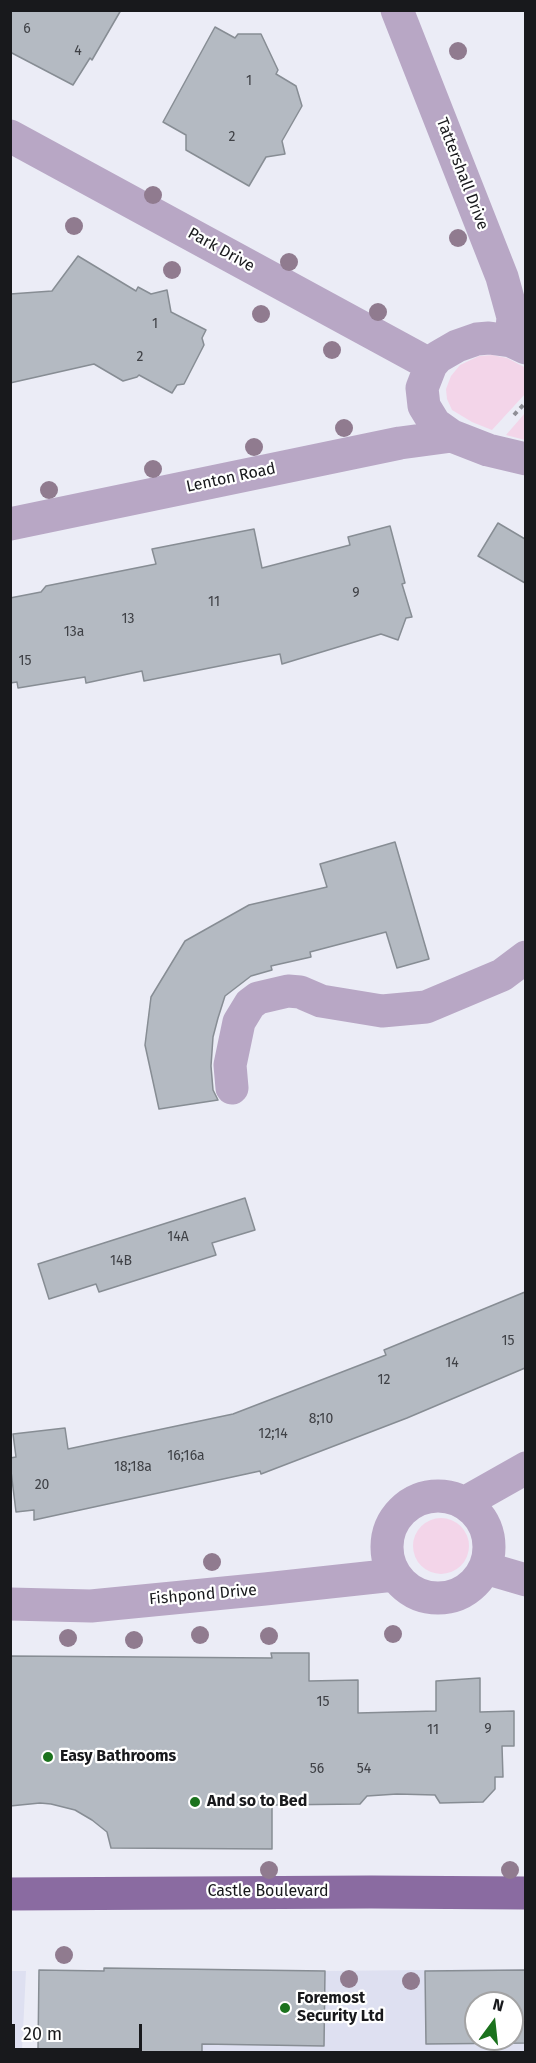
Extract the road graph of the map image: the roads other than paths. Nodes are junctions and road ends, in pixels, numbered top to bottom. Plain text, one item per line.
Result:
1 (397, 10) edge
2 (10, 136) edge
3 (518, 344) edge
4 (431, 365) junction
5 (452, 436) junction
6 (525, 459) edge
7 (10, 524) edge
8 (525, 957) edge
9 (232, 1088) dead end
10 (525, 1468) edge
11 (464, 1503) junction
12 (485, 1568) junction
13 (394, 1575) junction
14 (525, 1580) edge
15 (10, 1604) edge
16 (525, 1893) edge
17 (10, 1894) edge

1 - 3 street, Tattershall Drive
2 - 4 street, Park Drive
3 - 4 street
4 - 5 street, Lenton Road
5 - 6 street, Lenton Road
5 - 7 street, Lenton Road
8 - 9 street
10 - 11 street
11 - 12 street
11 - 13 street
12 - 13 street
12 - 14 street
13 - 15 street, Fishpond Drive
16 - 17 main road, Castle Boulevard

